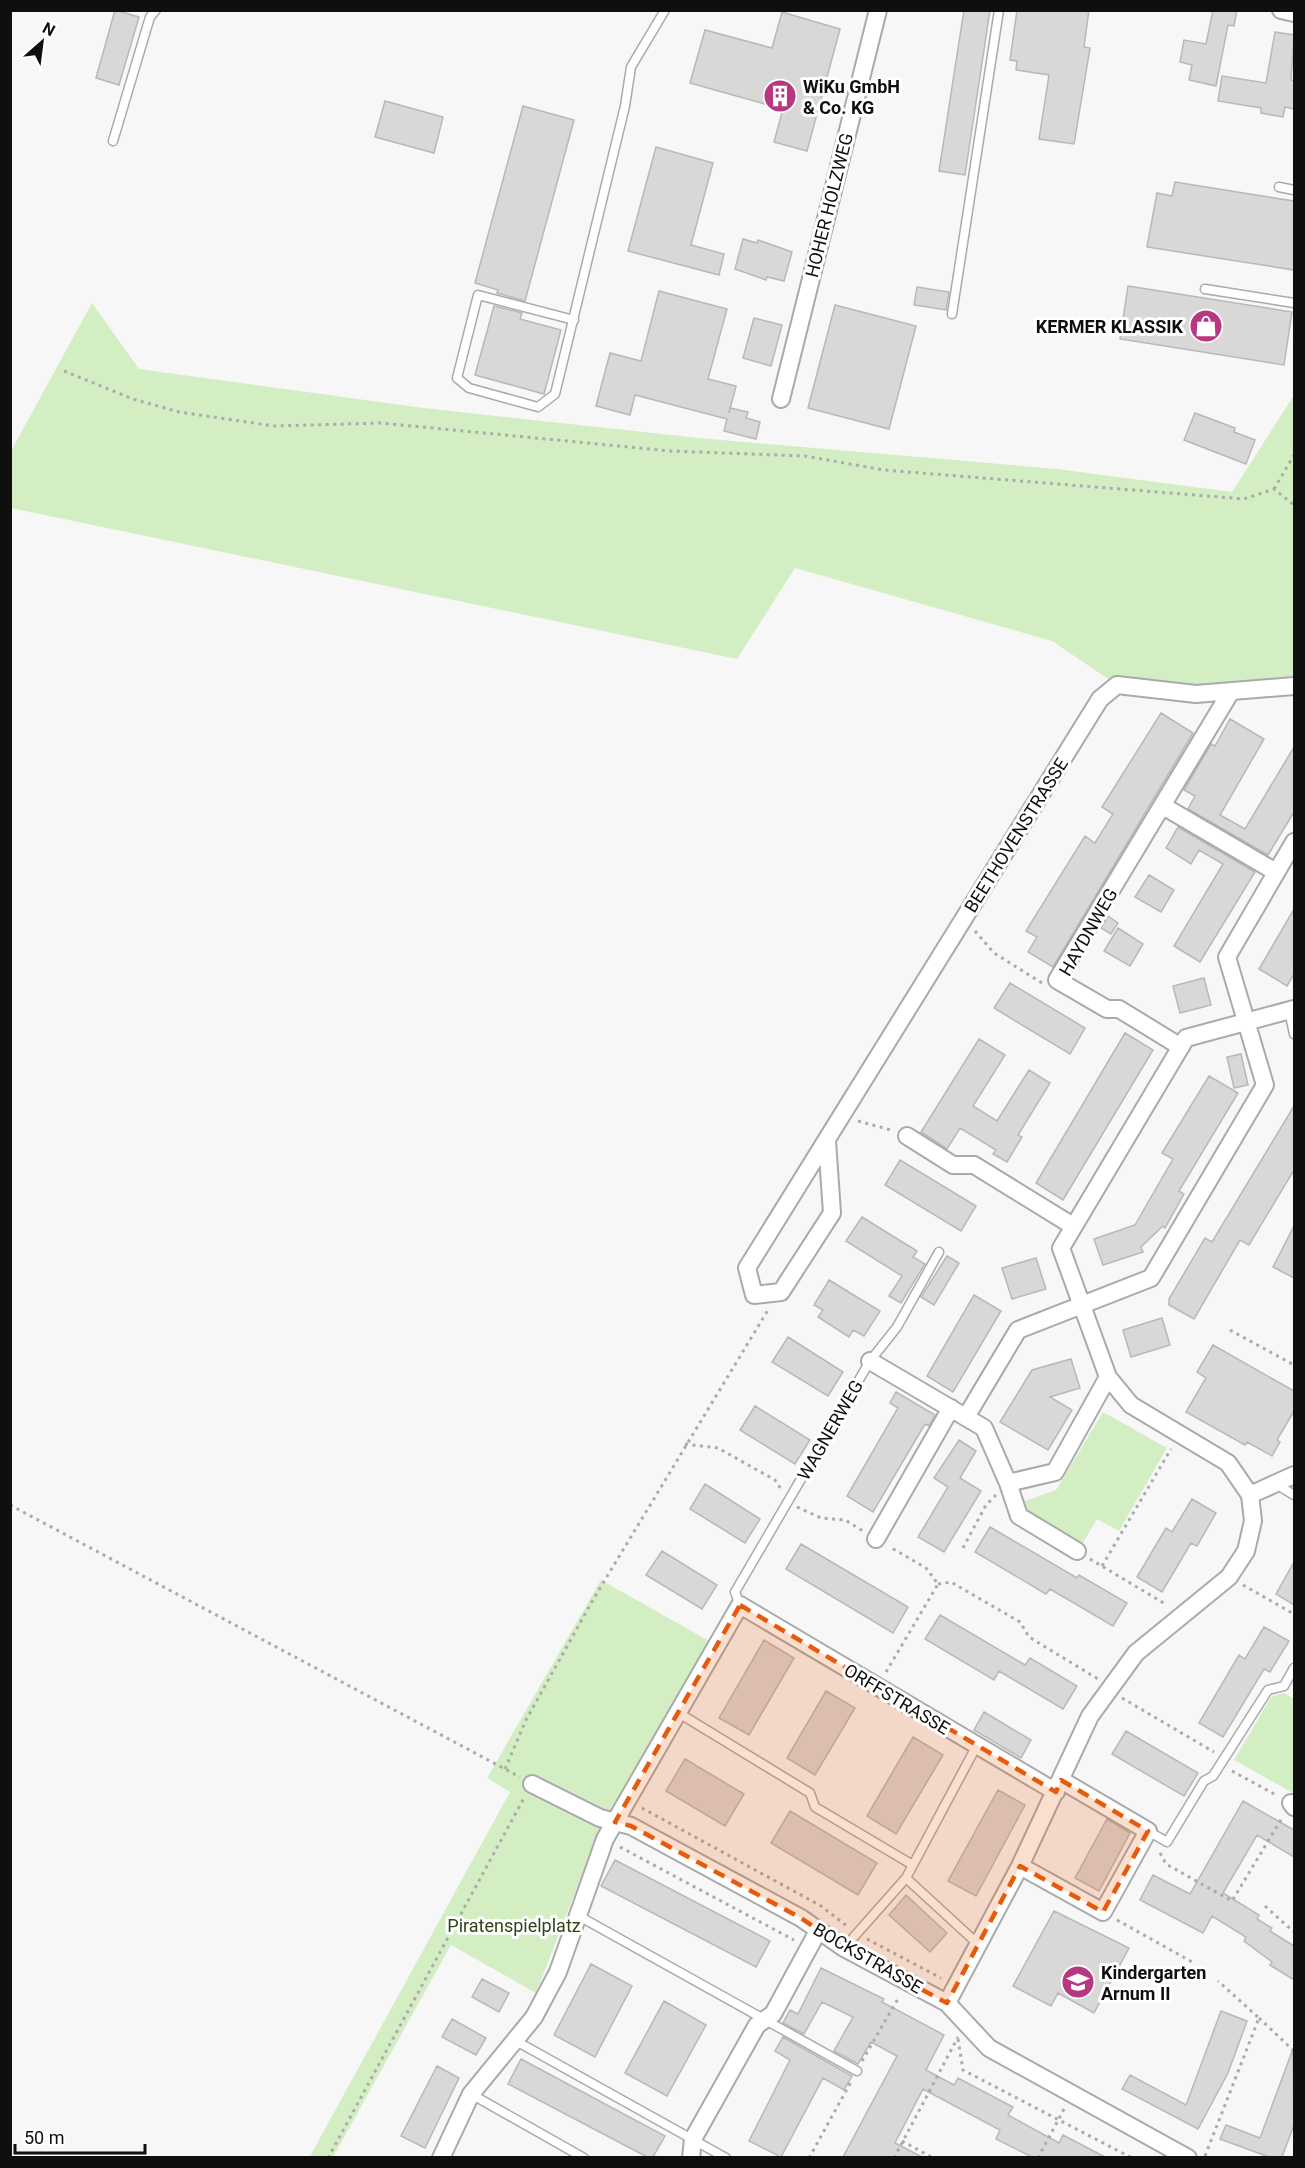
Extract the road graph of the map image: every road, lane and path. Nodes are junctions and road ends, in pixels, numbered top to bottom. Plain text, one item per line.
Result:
1 (156, 10) edge
2 (665, 10) edge
3 (878, 10) edge
4 (999, 10) edge
5 (1281, 10) edge
6 (1294, 13) edge
7 (113, 141) dead end
8 (1279, 187) dead end
9 (1294, 190) edge
10 (1205, 289) dead end
11 (1294, 303) edge
12 (952, 314) dead end
13 (574, 320) junction
14 (64, 371) dead end
15 (781, 399) dead end
16 (1294, 455) edge
17 (1274, 489) junction
18 (1294, 505) edge
19 (1294, 686) edge
20 (1230, 693) junction
21 (1163, 806) junction
22 (1294, 842) edge
23 (1276, 872) junction
24 (960, 927) junction
25 (1057, 980) junction
26 (1292, 1010) edge
27 (1247, 1023) junction
28 (1294, 1034) edge
29 (1181, 1047) junction
30 (844, 1114) junction
31 (907, 1136) joint
32 (827, 1142) junction
33 (1073, 1226) junction
34 (939, 1252) dead end
35 (781, 1292) junction
36 (1083, 1305) junction
37 (1230, 1330) dead end
38 (870, 1361) junction
39 (1294, 1365) edge
40 (1108, 1377) junction
41 (951, 1408) junction
42 (966, 1417) junction
43 (1180, 1433) junction
44 (685, 1444) junction
45 (1294, 1475) edge
46 (1008, 1483) junction
47 (1275, 1484) junction
48 (1250, 1495) junction
49 (1294, 1495) edge
50 (789, 1500) junction
51 (10, 1505) edge
52 (876, 1539) junction
53 (963, 1548) dead end
54 (1077, 1551) joint
55 (1102, 1566) junction
56 (1229, 1577) junction
57 (938, 1584) junction
58 (740, 1605) junction
59 (1181, 1614) junction
60 (1294, 1614) edge
61 (1294, 1668) edge
62 (878, 1686) junction
63 (1110, 1687) junction
64 (677, 1712) junction
65 (976, 1747) junction
66 (1220, 1765) junction
67 (505, 1769) junction
68 (532, 1784) junction
69 (1058, 1786) junction
70 (1293, 1805) edge
71 (615, 1822) junction
72 (1148, 1831) junction
73 (606, 1839) junction
74 (911, 1864) junction
75 (1020, 1866) junction
76 (906, 1878) junction
77 (1265, 1906) dead end
78 (1103, 1912) junction
79 (578, 1915) junction
80 (818, 1931) junction
81 (1294, 1932) edge
82 (979, 1945) junction
83 (810, 1948) junction
84 (844, 1948) junction
85 (1194, 1964) dead end
86 (1218, 1981) dead end
87 (889, 1992) dead end
88 (907, 2001) dead end
89 (947, 2003) junction
90 (1259, 2018) junction
91 (765, 2019) junction
92 (962, 2031) junction
93 (951, 2032) dead end
94 (516, 2041) junction
95 (1294, 2051) edge
96 (857, 2071) dead end
97 (1072, 2092) junction
98 (471, 2094) junction
99 (1058, 2119) junction
100 (693, 2139) junction
101 (902, 2141) junction
102 (328, 2157) edge
103 (441, 2157) edge
104 (584, 2157) edge
105 (691, 2157) edge
106 (726, 2157) edge
107 (894, 2157) edge
108 (933, 2157) edge
109 (1038, 2157) edge
110 (1132, 2157) edge
111 (1188, 2157) edge
112 (1205, 2157) edge

1 - 7 lane
2 - 13 lane
3 - 15 street, HOHER HOLZWEG
4 - 12 lane
5 - 6 street
8 - 9 lane
10 - 11 lane
13 - 13 lane
14 - 17 path
16 - 17 path
17 - 18 path
19 - 20 street, BEETHOVENSTRASSE
20 - 21 street, HAYDNWEG
20 - 24 street, BEETHOVENSTRASSE
21 - 23 street
21 - 25 street, HAYDNWEG
22 - 23 street
23 - 27 street
24 - 25 path
24 - 30 street, BEETHOVENSTRASSE
25 - 29 street, HAYDNWEG
26 - 27 street
26 - 28 lane
27 - 29 street
27 - 36 street
29 - 33 street
30 - 31 path
30 - 32 street, BEETHOVENSTRASSE
31 - 33 street
32 - 35 street
32 - 35 street, BEETHOVENSTRASSE
33 - 36 street
34 - 38 lane, WAGNERWEG
35 - 44 path
36 - 40 street
36 - 42 street
37 - 39 path
38 - 41 street, WAGNERWEG
38 - 50 lane, WAGNERWEG
40 - 43 street
40 - 46 street
41 - 42 street, WAGNERWEG
41 - 52 street
42 - 46 street
43 - 48 street
43 - 55 path
44 - 50 path
44 - 67 path
45 - 47 street
46 - 53 path
46 - 54 street
47 - 48 street
47 - 49 lane
48 - 56 street
50 - 52 path
50 - 58 lane
51 - 67 path
52 - 57 path
54 - 55 path
55 - 59 path
56 - 59 street
56 - 60 path
57 - 62 path
57 - 63 path
58 - 62 street, ORFFSTRASSE
58 - 64 street
59 - 63 street
61 - 66 lane
62 - 65 street, ORFFSTRASSE
63 - 66 path
63 - 69 street
64 - 71 street
64 - 74 lane
65 - 69 street, ORFFSTRASSE
65 - 74 lane
66 - 70 path
66 - 72 lane
67 - 68 path
68 - 71 street, BOCKSTRASSE
68 - 102 path
69 - 72 street, ORFFSTRASSE
69 - 75 street
70 - 72 path
71 - 73 street
71 - 80 street, BOCKSTRASSE
72 - 78 street
73 - 79 street
73 - 83 path
74 - 76 lane
75 - 78 street
75 - 82 street
76 - 82 lane
76 - 84 lane
77 - 81 path
78 - 85 path
79 - 91 lane
79 - 94 street
80 - 83 street
80 - 84 street, BOCKSTRASSE
82 - 89 street
83 - 91 street
84 - 89 street, BOCKSTRASSE
86 - 90 path
87 - 88 path
89 - 92 street, BOCKSTRASSE
90 - 95 path
90 - 112 path
91 - 96 lane
91 - 100 street
92 - 93 path
92 - 97 street, BOCKSTRASSE
92 - 99 path
92 - 101 path
94 - 98 street
94 - 100 lane
97 - 99 path
97 - 111 street, BOCKSTRASSE
98 - 103 street
98 - 104 lane
99 - 109 path
99 - 110 path
100 - 105 street
100 - 106 lane
101 - 107 path
101 - 108 path

